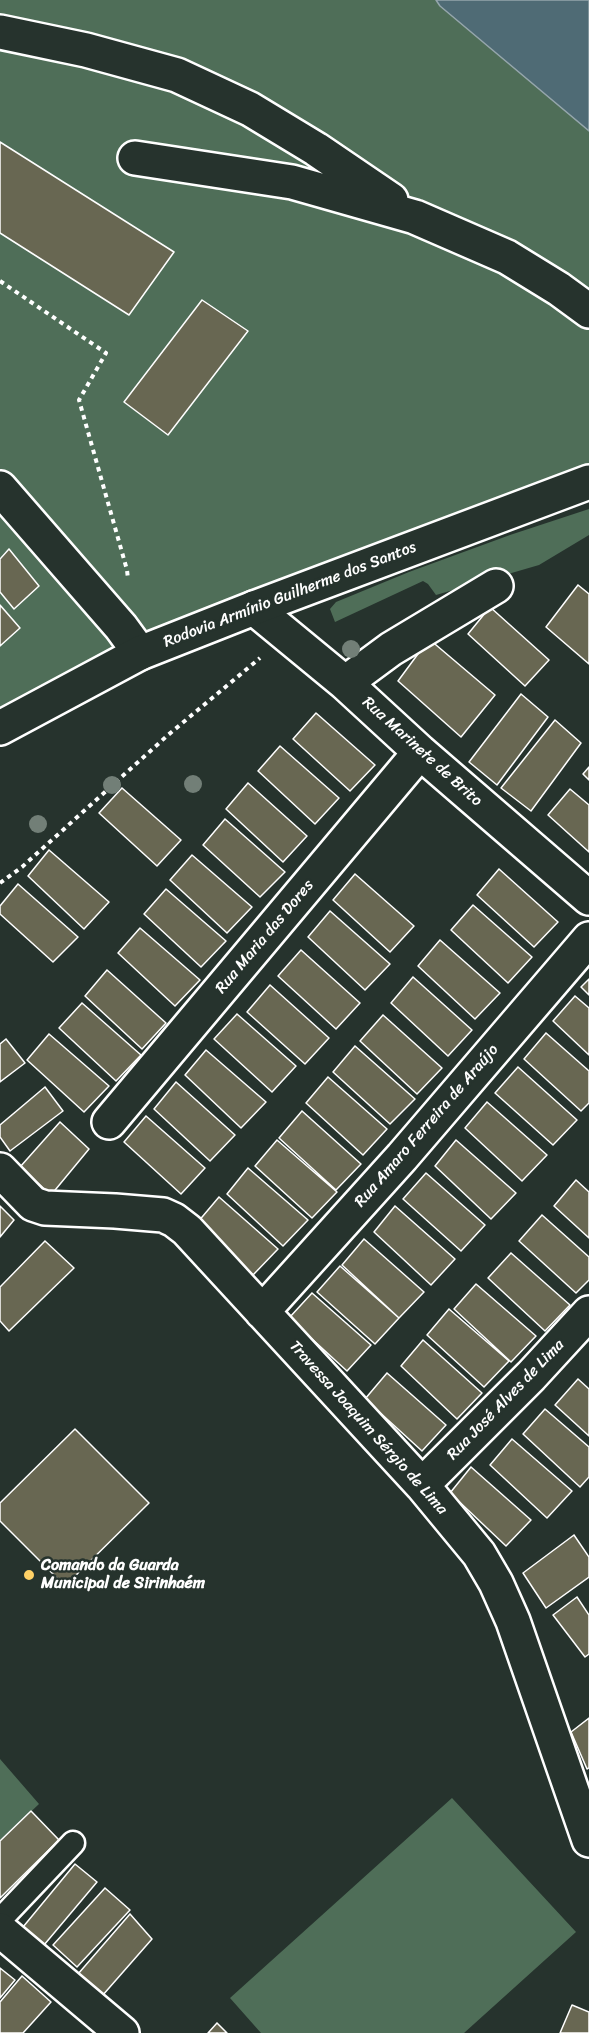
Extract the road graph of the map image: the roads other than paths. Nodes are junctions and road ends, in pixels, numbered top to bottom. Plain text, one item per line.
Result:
1 (0, 32) edge
2 (135, 158) dead end
3 (415, 216) junction
4 (589, 311) edge
5 (589, 482) edge
6 (0, 488) edge
7 (496, 586) dead end
8 (254, 608) junction
9 (140, 653) junction
10 (345, 683) junction
11 (0, 728) edge
12 (420, 752) junction
13 (589, 898) edge
14 (589, 939) edge
15 (109, 1122) dead end
16 (0, 1170) edge
17 (262, 1312) junction
18 (589, 1313) edge
19 (422, 1485) junction
20 (589, 1840) edge
21 (73, 1843) dead end
22 (0, 1920) edge
23 (0, 1930) edge
24 (122, 2033) edge

1 - 3 street
2 - 3 street
3 - 4 street
5 - 8 street, Rodovia Armínio Guilherme dos Santos
6 - 9 street
7 - 10 street
8 - 9 street, Rodovia Armínio Guilherme dos Santos
8 - 10 street, Rua Marinete de Brito
9 - 11 street, Rodovia Armínio Guilherme dos Santos
10 - 12 street, Rua Marinete de Brito
12 - 13 street, Rua Marinete de Brito
12 - 15 street, Rua Maria das Dores
14 - 17 street, Rua Amaro Ferreira de Araújo
16 - 17 street, Travessa Joaquim Sérgio de Lima
17 - 19 street, Travessa Joaquim Sérgio de Lima
18 - 19 street, Rua José Alves de Lima
19 - 20 street, Travessa Joaquim Sérgio de Lima
21 - 22 lane
23 - 24 street

